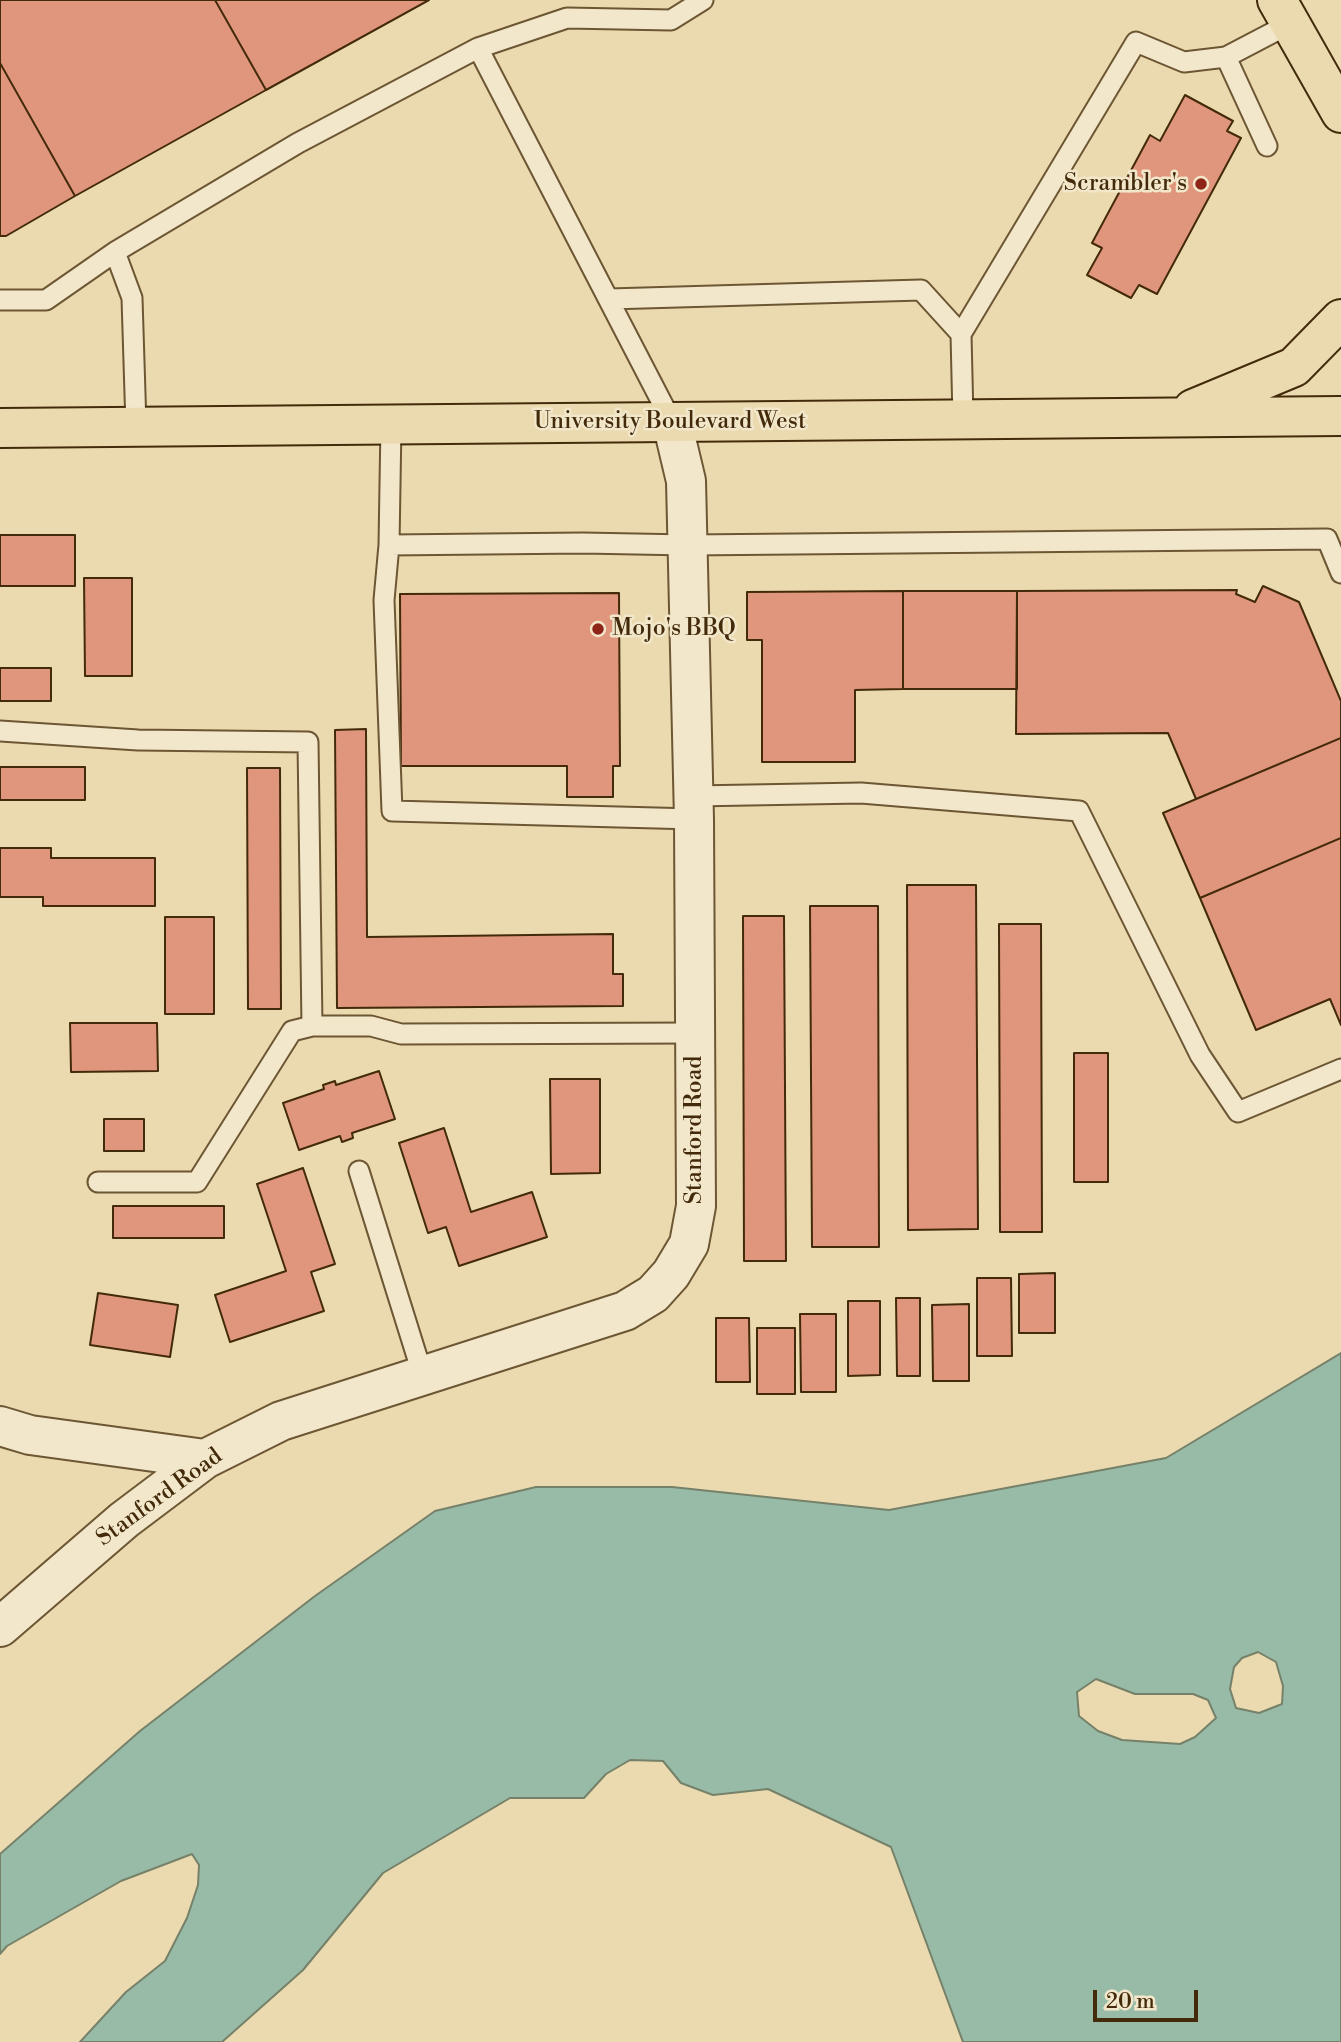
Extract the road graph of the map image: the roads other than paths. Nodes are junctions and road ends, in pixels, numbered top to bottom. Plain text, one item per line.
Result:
1 (703, 0) edge
2 (1284, 11) edge
3 (478, 48) junction
4 (1226, 57) junction
5 (1341, 113) edge
6 (1267, 146) dead end
7 (115, 252) junction
8 (610, 299) junction
9 (0, 300) edge
10 (1341, 319) edge
11 (961, 334) junction
12 (1174, 416) junction
13 (1341, 416) edge
14 (963, 419) junction
15 (672, 422) junction
16 (390, 424) junction
17 (136, 426) junction
18 (0, 428) edge
19 (1334, 539) edge
20 (390, 545) junction
21 (688, 545) junction
22 (1341, 573) edge
23 (0, 731) edge
24 (694, 807) junction
25 (312, 1026) junction
26 (695, 1033) junction
27 (1341, 1069) edge
28 (359, 1171) dead end
29 (98, 1182) dead end
30 (422, 1376) junction
31 (0, 1426) edge
32 (205, 1459) junction
33 (0, 1627) edge

1 - 3 lane
2 - 4 lane
2 - 5 main road
3 - 7 lane
3 - 8 lane
4 - 6 lane
4 - 11 lane
7 - 9 lane
7 - 17 lane
8 - 11 lane
8 - 15 lane
10 - 12 main road
11 - 14 lane
12 - 13 main road, University Boulevard West
12 - 14 main road, University Boulevard West
14 - 15 main road, University Boulevard West
15 - 16 main road, University Boulevard West
15 - 21 street, Stanford Road
16 - 17 main road, University Boulevard West
16 - 20 lane
17 - 18 main road, University Boulevard West
19 - 21 lane
19 - 22 lane
20 - 21 lane
20 - 24 lane
21 - 24 street, Stanford Road
23 - 25 lane
24 - 26 street, Stanford Road
24 - 27 lane
25 - 26 lane
25 - 29 lane
26 - 30 street, Stanford Road
28 - 30 lane
30 - 32 street, Stanford Road
31 - 32 street
32 - 33 street, Stanford Road

